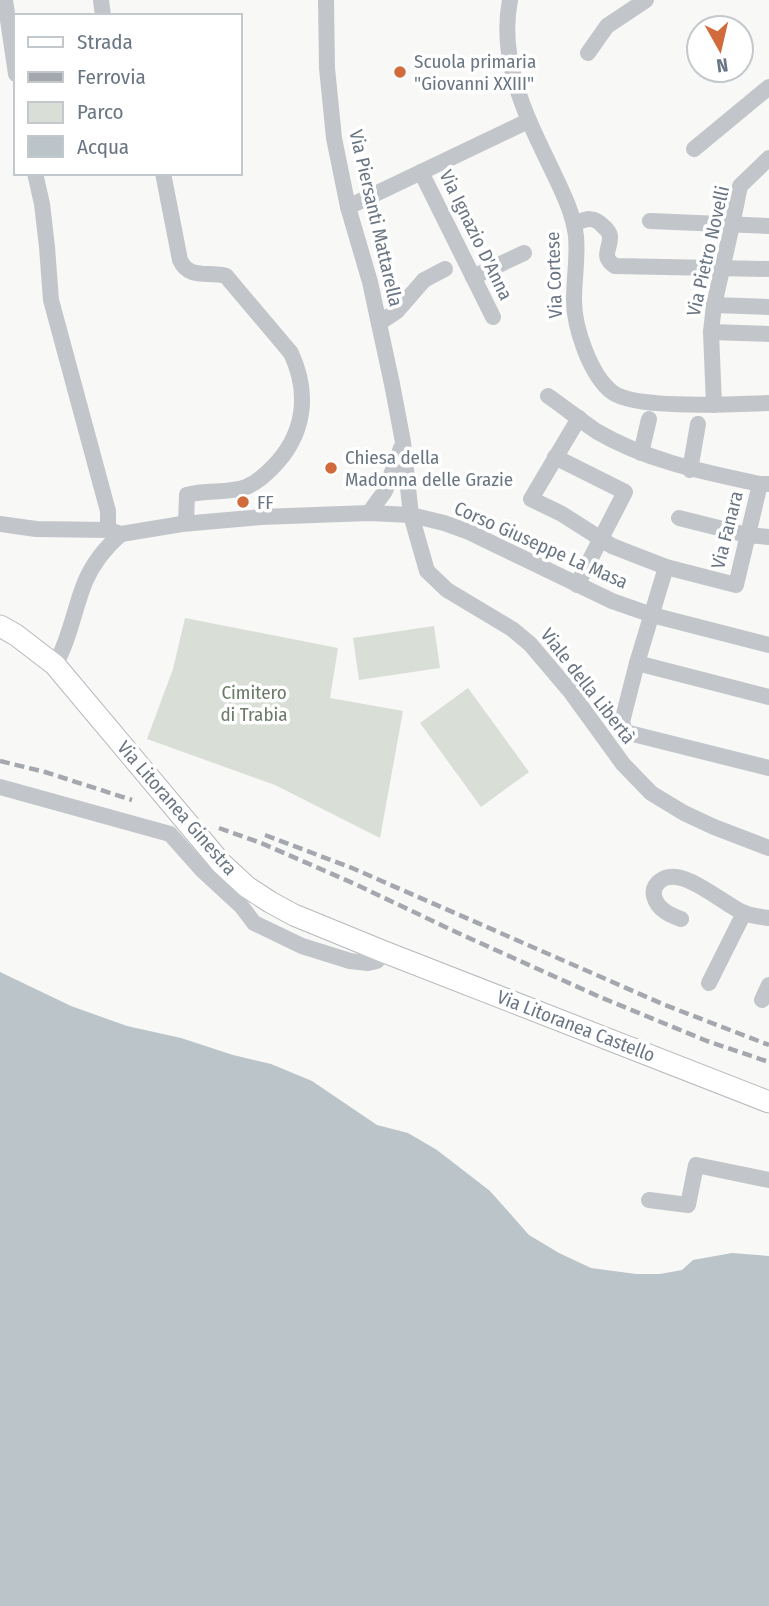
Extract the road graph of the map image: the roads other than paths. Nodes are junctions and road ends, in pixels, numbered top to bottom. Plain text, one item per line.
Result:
1 (5, 0) edge
2 (326, 0) edge
3 (509, 0) edge
4 (646, 0) edge
5 (588, 53) dead end
6 (14, 61) edge
7 (769, 87) edge
8 (528, 121) junction
9 (694, 149) dead end
10 (769, 158) edge
11 (421, 172) junction
12 (35, 175) edge
13 (163, 175) edge
14 (348, 207) junction
15 (650, 221) dead end
16 (574, 224) junction
17 (732, 225) junction
18 (769, 226) edge
19 (523, 254) dead end
20 (722, 267) junction
21 (445, 269) dead end
22 (769, 269) edge
23 (473, 277) junction
24 (714, 305) junction
25 (769, 307) edge
26 (492, 317) dead end
27 (379, 323) junction
28 (711, 332) junction
29 (769, 334) edge
30 (548, 396) dead end
31 (769, 403) edge
32 (714, 405) junction
33 (579, 418) junction
34 (649, 419) dead end
35 (698, 424) dead end
36 (403, 442) junction
37 (641, 453) junction
38 (555, 457) junction
39 (690, 470) junction
40 (765, 484) edge
41 (369, 513) junction
42 (411, 515) junction
43 (679, 518) dead end
44 (187, 523) junction
45 (0, 524) edge
46 (115, 532) junction
47 (747, 535) junction
48 (769, 537) edge
49 (602, 539) junction
50 (666, 567) junction
51 (577, 585) junction
52 (653, 615) junction
53 (0, 626) edge
54 (769, 645) edge
55 (637, 663) junction
56 (55, 665) junction
57 (769, 697) edge
58 (769, 768) edge
59 (0, 786) edge
60 (769, 848) edge
61 (744, 913) junction
62 (769, 918) edge
63 (681, 919) dead end
64 (382, 951) junction
65 (709, 983) dead end
66 (769, 1101) edge
67 (769, 1180) edge
68 (649, 1200) dead end

1 - 6 street
2 - 14 street, Via Piersanti Mattarella
3 - 8 street, Via Cortese
4 - 5 street
7 - 9 street
8 - 11 street
8 - 16 street, Via Cortese
10 - 17 street, Via Pietro Novelli
11 - 14 street
11 - 23 street, Via Ignazio D'Anna
12 - 46 street
13 - 44 street
14 - 27 street, Via Piersanti Mattarella
15 - 17 street
16 - 20 street
16 - 32 street, Via Cortese
17 - 18 street
17 - 20 street, Via Pietro Novelli
19 - 23 street
20 - 22 street
20 - 24 street, Via Pietro Novelli
21 - 27 street
23 - 26 street, Via Ignazio D'Anna
24 - 25 street
24 - 28 street, Via Pietro Novelli
27 - 36 street, Via Piersanti Mattarella
28 - 29 street
28 - 32 street, Via Pietro Novelli
30 - 33 street
31 - 32 street, Via Cortese
33 - 37 street
33 - 38 street
34 - 37 street
35 - 39 street
36 - 41 street
36 - 42 street, Via Piersanti Mattarella
37 - 39 street
38 - 49 street
38 - 49 street
39 - 40 street
40 - 47 street, Via Fanara
41 - 42 street, Corso Giuseppe La Masa
41 - 44 street, Corso Giuseppe La Masa
42 - 51 street, Corso Giuseppe La Masa
42 - 60 street, Viale della Libertà
43 - 47 street
44 - 46 street, Corso Giuseppe La Masa
45 - 46 street, Corso Giuseppe La Masa
46 - 56 street
47 - 48 street
47 - 50 street, Via Fanara
49 - 50 street
49 - 51 street
50 - 52 street
51 - 52 street, Corso Giuseppe La Masa
52 - 54 street, Corso Giuseppe La Masa
52 - 55 street
53 - 56 main road, Via Litoranea Ginestra
55 - 57 street
55 - 58 street
56 - 64 main road, Via Litoranea Ginestra
59 - 64 street
61 - 62 street
61 - 63 street
61 - 65 street
64 - 66 main road, Via Litoranea Castello
67 - 68 street

